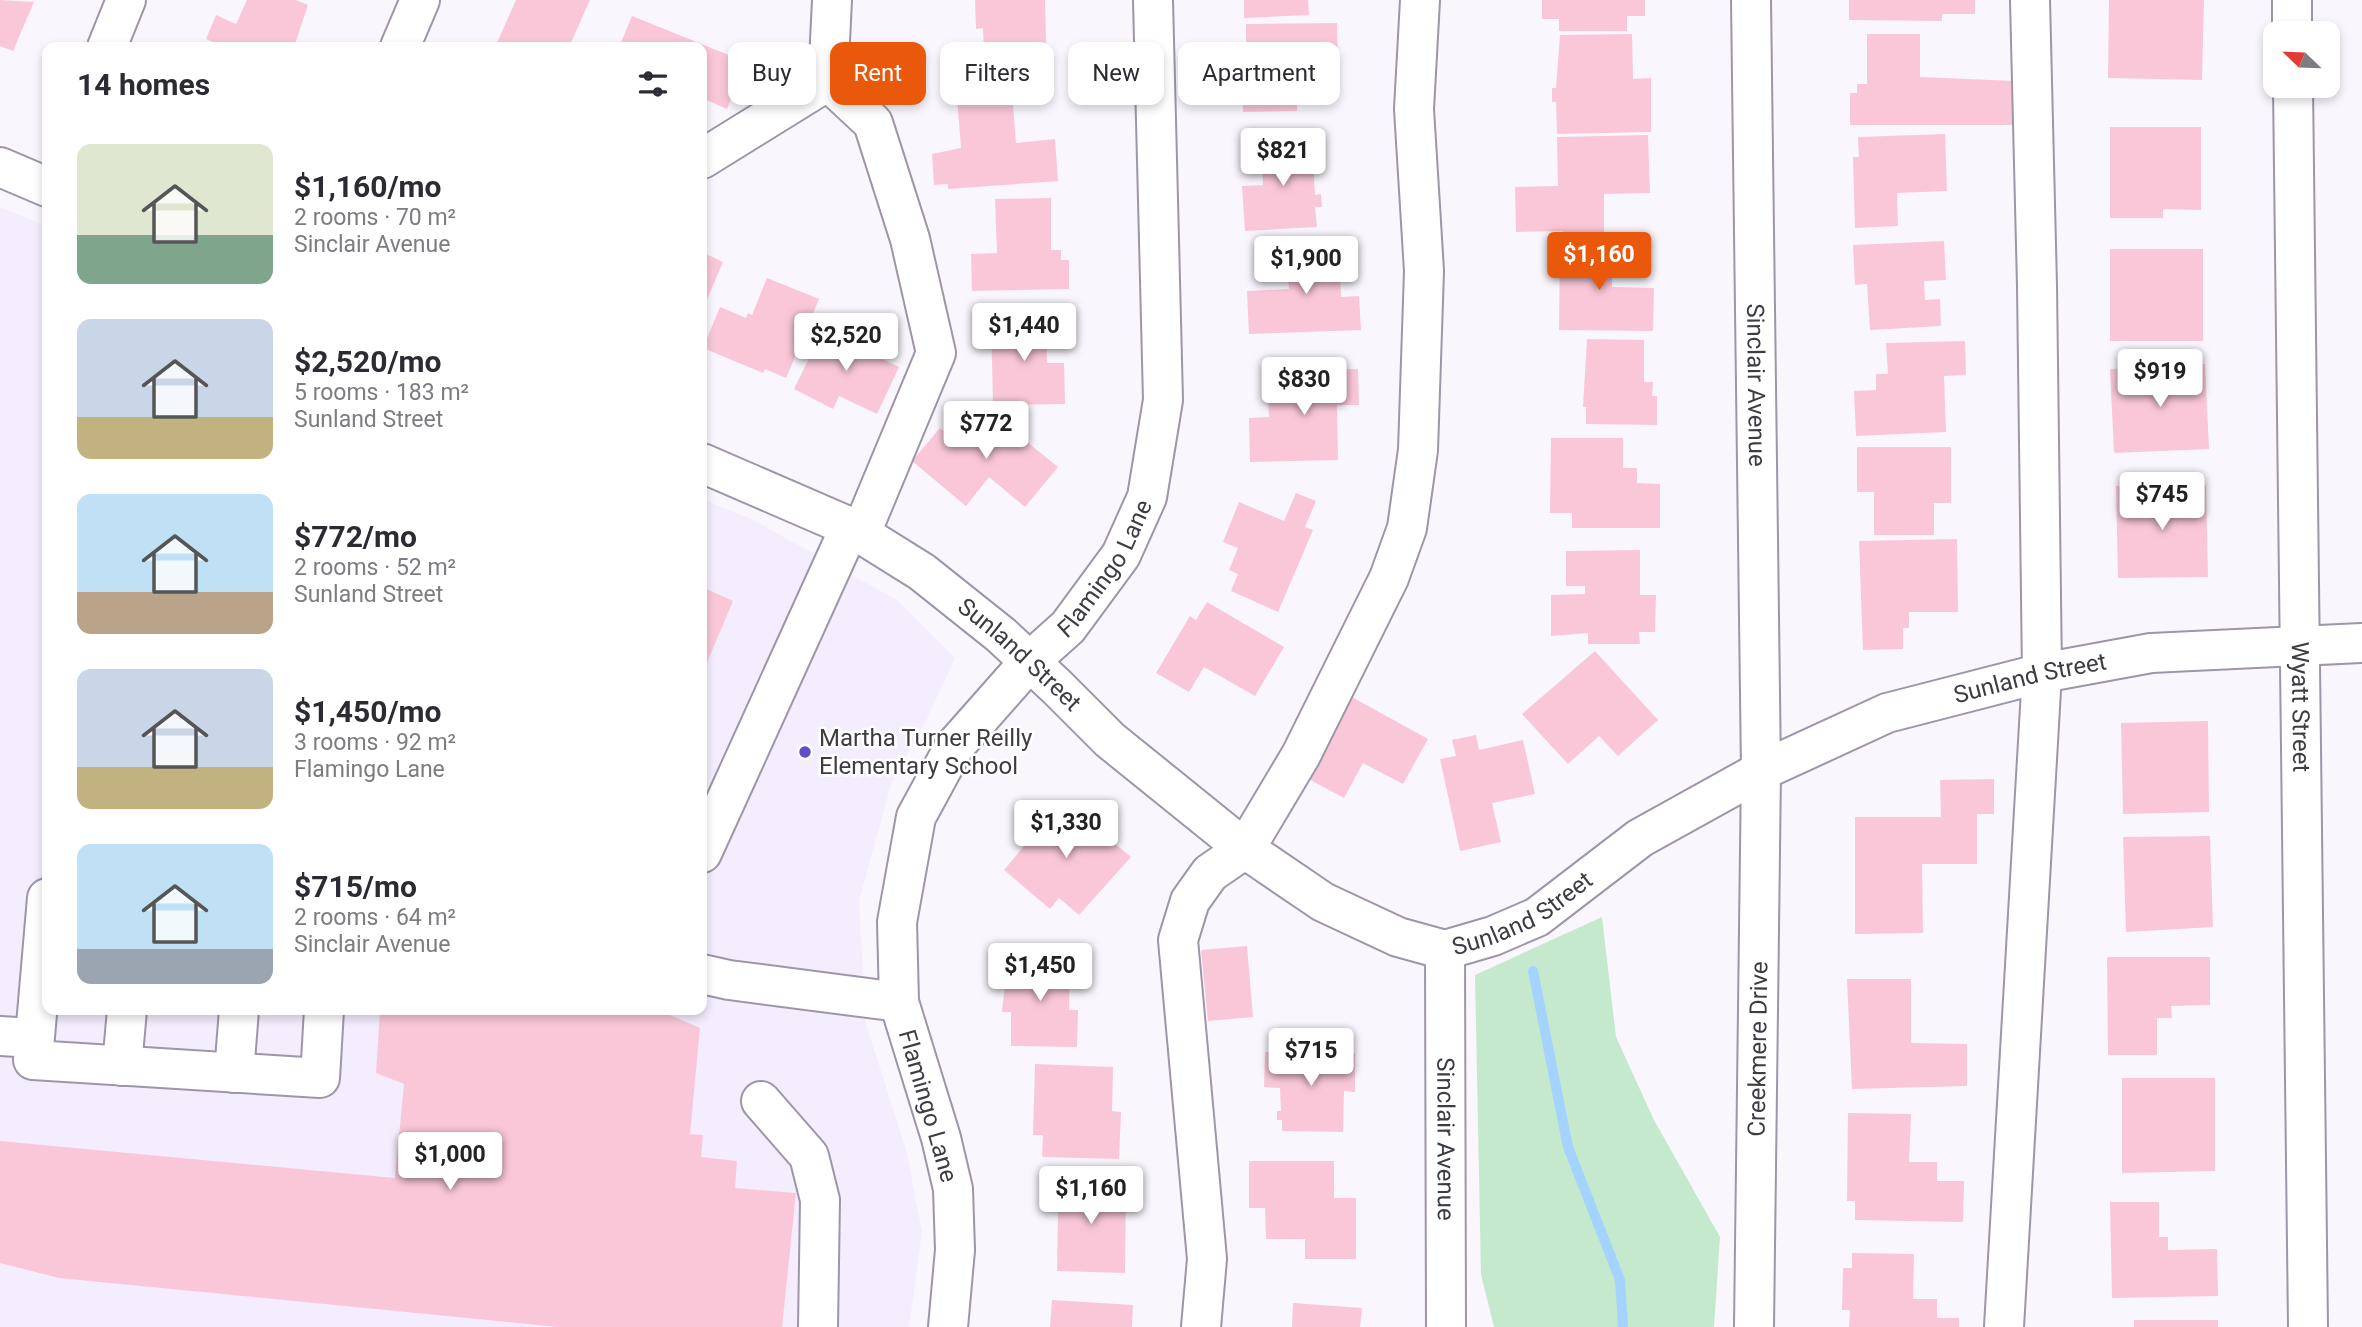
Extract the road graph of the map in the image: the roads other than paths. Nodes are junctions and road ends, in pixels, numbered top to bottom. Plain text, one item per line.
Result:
1 (126, 0) edge
2 (420, 0) edge
3 (832, 0) edge
4 (1153, 0) edge
5 (1420, 0) edge
6 (1751, 0) edge
7 (2030, 0) edge
8 (2292, 0) edge
9 (2292, 21) edge
10 (109, 42) edge
11 (402, 42) edge
12 (828, 81) junction
13 (2293, 98) edge
14 (707, 156) edge
15 (0, 167) edge
16 (42, 185) edge
17 (707, 465) edge
18 (855, 530) junction
19 (2362, 643) edge
20 (2301, 645) junction
21 (1030, 661) junction
22 (2042, 673) junction
23 (1761, 771) junction
24 (707, 842) edge
25 (1245, 849) junction
26 (42, 921) edge
27 (1445, 950) junction
28 (707, 975) edge
29 (899, 1002) junction
30 (127, 1015) edge
31 (239, 1015) edge
32 (324, 1015) edge
33 (17, 1037) edge
34 (122, 1066) junction
35 (234, 1073) junction
36 (761, 1101) dead end
37 (818, 1327) edge
38 (948, 1327) edge
39 (1201, 1327) edge
40 (1446, 1327) edge
41 (1754, 1327) edge
42 (2004, 1327) edge
43 (2308, 1327) edge

1 - 10 street
2 - 11 street
3 - 12 street
4 - 21 street, Flamingo Lane
5 - 25 street
6 - 23 street, Sinclair Avenue
7 - 22 street
8 - 9 street
12 - 14 street
12 - 18 street
13 - 20 street, Wyatt Street
15 - 16 street
17 - 18 street, Sunland Street
18 - 21 street, Sunland Street
18 - 24 street
19 - 20 street, Sunland Street
20 - 22 street, Sunland Street
20 - 43 street, Wyatt Street
21 - 25 street, Sunland Street
21 - 29 street, Flamingo Lane
22 - 23 street, Sunland Street
22 - 42 street
23 - 27 street, Sunland Street
23 - 41 street, Creekmere Drive
25 - 27 street, Sunland Street
25 - 39 street
26 - 33 street
27 - 40 street, Sinclair Avenue
28 - 29 street
29 - 38 street, Flamingo Lane
30 - 34 street
31 - 35 street
32 - 35 street
33 - 34 street
34 - 35 street
36 - 37 street

